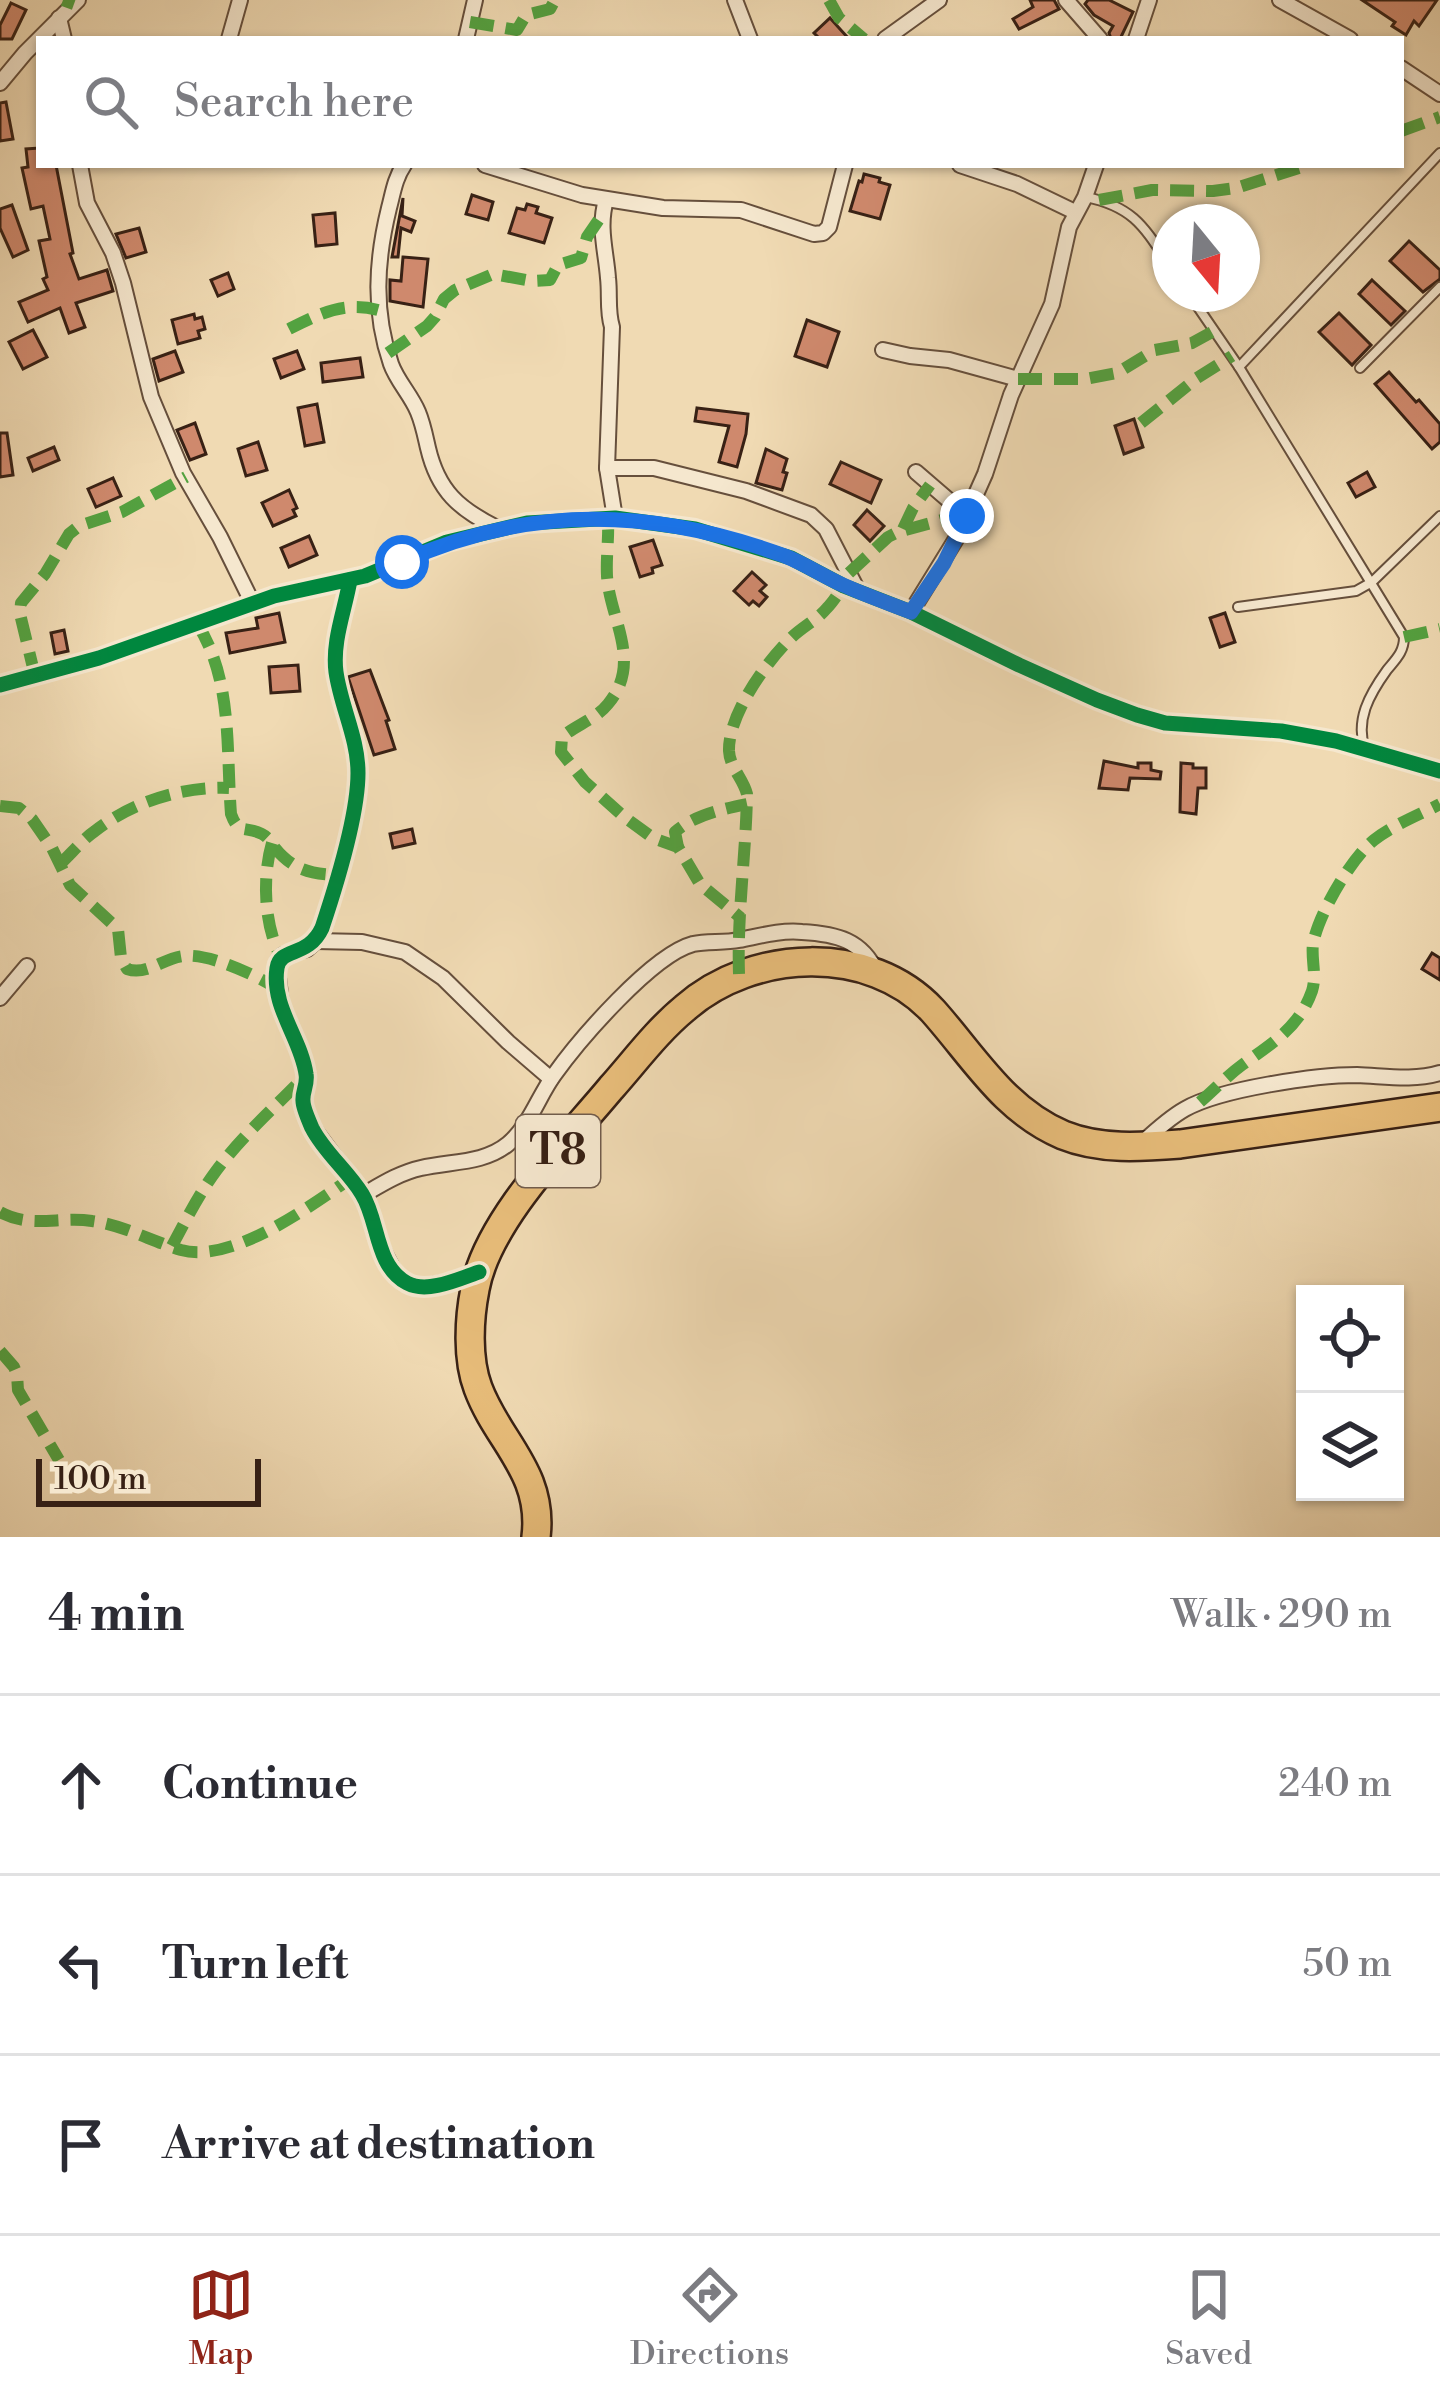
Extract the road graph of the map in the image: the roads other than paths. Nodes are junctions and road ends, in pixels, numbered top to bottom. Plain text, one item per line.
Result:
1 (78, 0) edge
2 (240, 0) edge
3 (475, 0) edge
4 (734, 0) edge
5 (939, 0) edge
6 (1066, 0) edge
7 (1149, 0) edge
8 (1280, 0) edge
9 (59, 18) junction
10 (42, 36) edge
11 (63, 36) edge
12 (230, 36) edge
13 (467, 36) edge
14 (749, 36) edge
15 (889, 36) edge
16 (1097, 36) edge
17 (1137, 36) edge
18 (1344, 36) edge
19 (36, 43) edge
20 (1404, 70) edge
21 (0, 82) edge
22 (1440, 94) edge
23 (1440, 153) edge
24 (81, 168) edge
25 (403, 168) edge
26 (494, 168) edge
27 (844, 168) edge
28 (969, 168) edge
29 (1095, 168) edge
30 (1084, 197) junction
31 (606, 200) junction
32 (1075, 212) junction
33 (1152, 240) edge
34 (1440, 286) edge
35 (1201, 312) edge
36 (884, 350) dead end
37 (1239, 367) junction
38 (1360, 368) dead end
39 (1018, 379) junction
40 (607, 468) junction
41 (916, 472) dead end
42 (967, 516) junction
43 (1440, 516) edge
44 (615, 518) junction
45 (498, 529) junction
46 (350, 580) junction
47 (1372, 582) junction
48 (858, 591) junction
49 (253, 604) junction
50 (1238, 607) dead end
51 (911, 612) junction
52 (0, 685) edge
53 (1365, 750) junction
54 (1440, 771) edge
55 (316, 941) junction
56 (27, 966) dead end
57 (877, 974) junction
58 (0, 998) edge
59 (1440, 1072) edge
60 (551, 1079) junction
61 (1440, 1107) edge
62 (1138, 1147) junction
63 (363, 1195) junction
64 (478, 1272) junction
65 (536, 1537) edge

1 - 9 street
2 - 12 street
3 - 13 street
4 - 14 street
5 - 15 street
6 - 16 street
7 - 17 street
8 - 18 street
9 - 10 street
9 - 11 street
19 - 21 street
20 - 22 street
23 - 37 lane
24 - 49 street
25 - 45 street
26 - 31 street
27 - 31 street
28 - 32 street
29 - 30 street
30 - 32 street
30 - 33 lane
31 - 40 street
32 - 39 street
34 - 38 lane
35 - 37 lane
36 - 39 street
37 - 47 lane
39 - 42 street
40 - 44 street
40 - 48 street
41 - 42 street
42 - 51 street
43 - 47 lane
44 - 45 street
44 - 48 street
45 - 46 street
46 - 49 street
46 - 55 street
47 - 50 lane
47 - 53 lane
48 - 51 street
49 - 52 street
51 - 53 street
53 - 54 street
55 - 60 street
55 - 63 street
56 - 58 street
57 - 60 street
57 - 62 highway, T8
57 - 64 highway, T8
59 - 62 street
60 - 63 street
61 - 62 highway, T8
63 - 64 street
64 - 65 highway, T8

